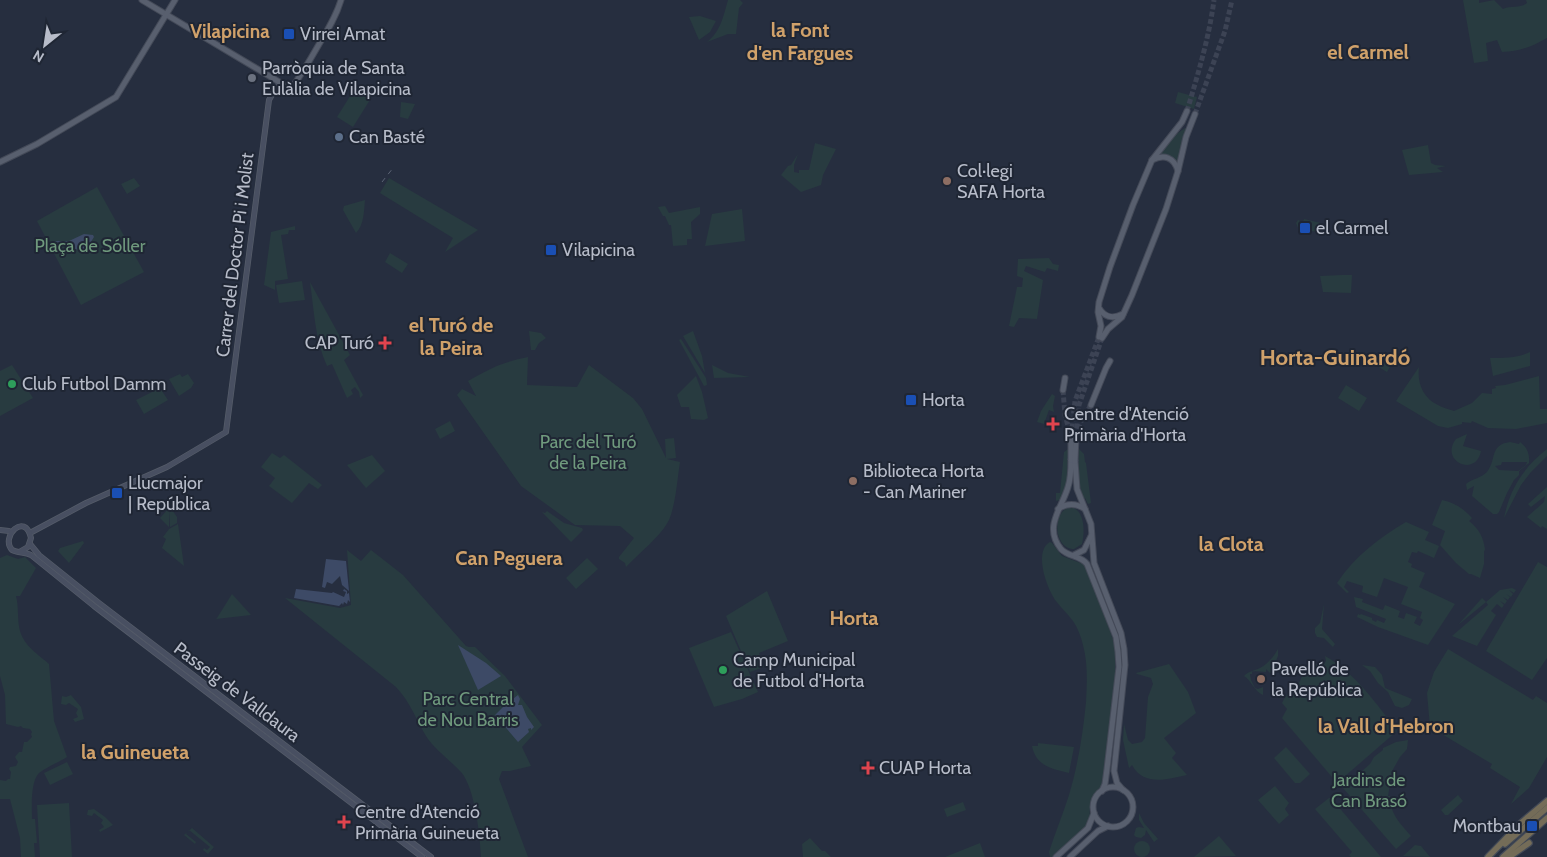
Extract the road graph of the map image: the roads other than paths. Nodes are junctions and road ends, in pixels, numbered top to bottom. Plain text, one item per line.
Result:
1 (142, 0) edge
2 (175, 0) edge
3 (341, 0) edge
4 (166, 15) junction
5 (279, 83) junction
6 (1187, 110) tunnel mouth
7 (1196, 114) tunnel mouth
8 (1182, 122) junction
9 (1191, 126) junction
10 (1152, 160) junction
11 (0, 162) edge
12 (1178, 171) junction
13 (1098, 306) junction
14 (1124, 314) junction
15 (1110, 361) dead end
16 (1065, 378) dead end
17 (1063, 390) tunnel mouth
18 (1091, 404) tunnel mouth
19 (1074, 436) tunnel mouth
20 (1073, 460) junction
21 (1058, 510) junction
22 (1087, 512) junction
23 (0, 530) edge
24 (9, 531) junction
25 (30, 533) junction
26 (1091, 536) junction
27 (30, 544) junction
28 (21, 551) junction
29 (1074, 555) junction
30 (101, 608) junction
31 (151, 647) junction
32 (1123, 790) junction
33 (1102, 791) junction
34 (1547, 801) edge
35 (1547, 808) edge
36 (1094, 812) junction
37 (1547, 818) edge
38 (1108, 826) junction
39 (1529, 843) dead end
40 (422, 857) edge
41 (431, 857) edge
42 (1056, 857) edge
43 (1070, 857) edge
44 (1489, 857) edge
45 (1503, 857) edge
46 (1510, 857) edge

1 - 4 main road
2 - 4 main road
3 - 5 main road
4 - 5 main road
4 - 11 main road
5 - 25 main road, Carrer del Doctor Pi i Molist
6 - 8 main road
7 - 9 main road
8 - 9 main road
8 - 10 main road
9 - 12 main road
10 - 12 main road
10 - 13 main road
12 - 14 main road
13 - 14 main road
13 - 14 main road
15 - 18 main road
16 - 17 main road
19 - 20 main road, bridge
20 - 21 main road
20 - 22 main road
21 - 22 main road
21 - 29 main road
22 - 26 main road
23 - 24 main road
24 - 25 main road
24 - 28 main road
25 - 27 main road
26 - 29 main road
26 - 32 main road
27 - 28 main road
27 - 30 main road, Passeig de Valldaura
28 - 30 main road, Passeig de Valldaura
29 - 33 main road
30 - 31 main road, Passeig de Valldaura
31 - 40 main road, Passeig de Valldaura
31 - 41 main road, Passeig de Valldaura
32 - 33 main road
32 - 38 main road
33 - 36 main road
34 - 44 highway
35 - 44 highway
36 - 38 main road
36 - 42 main road
37 - 45 highway
38 - 43 main road
39 - 46 highway

